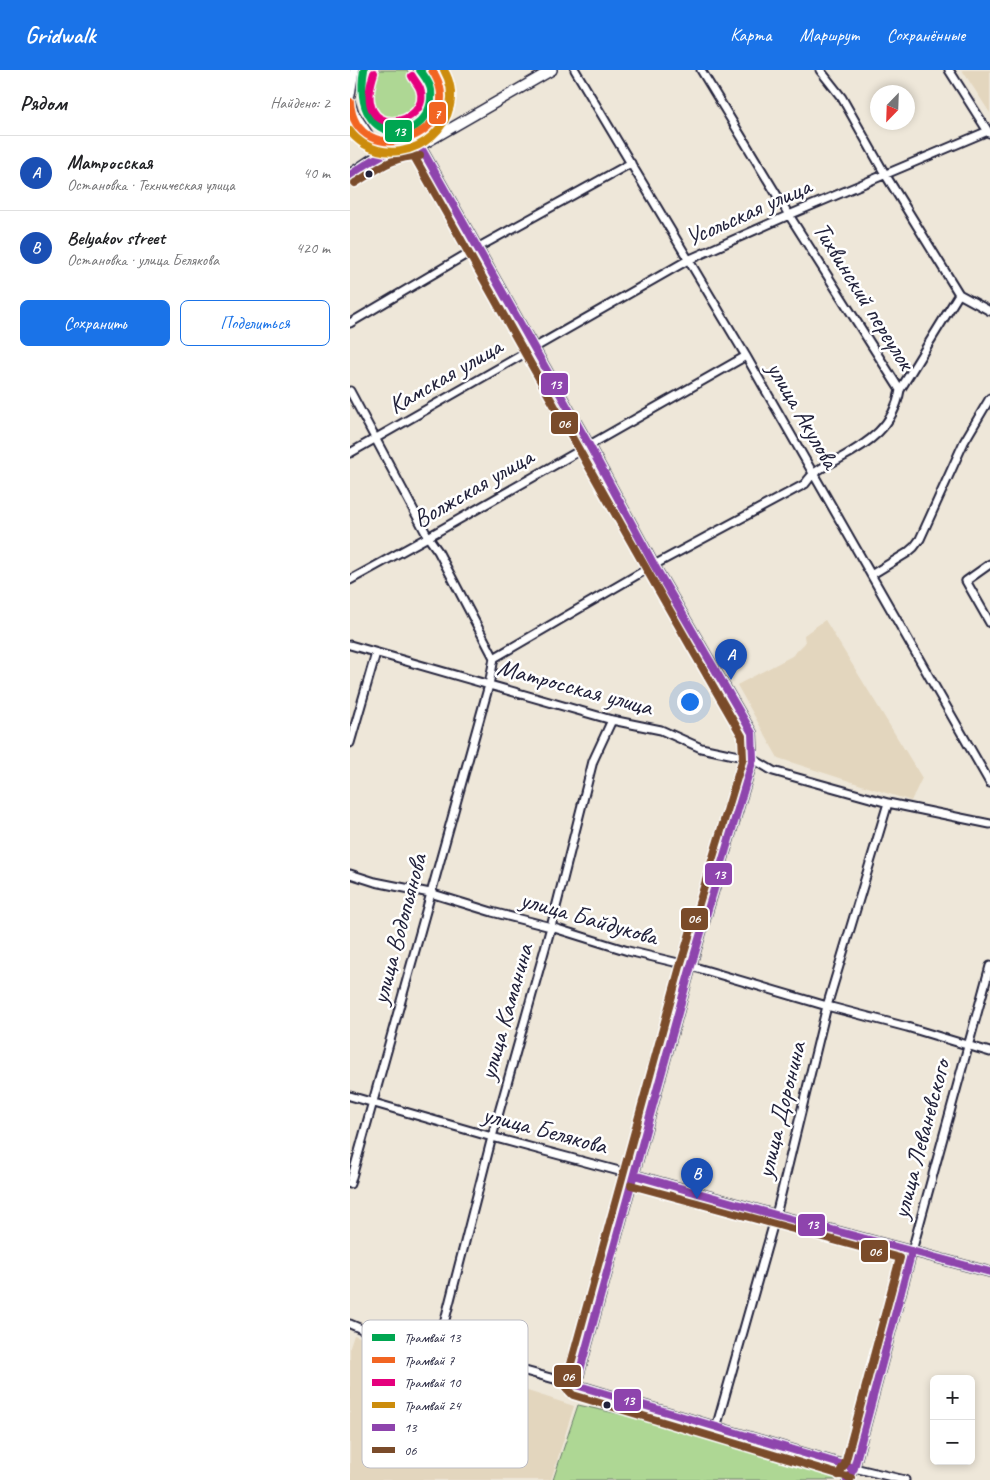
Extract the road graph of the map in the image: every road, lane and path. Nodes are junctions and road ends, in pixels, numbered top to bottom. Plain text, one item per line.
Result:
1 (354, 70) edge
2 (552, 70) edge
3 (575, 70) edge
4 (701, 70) edge
5 (820, 70) edge
6 (949, 70) edge
7 (350, 95) edge
8 (350, 102) edge
9 (989, 132) edge
10 (420, 146) junction
11 (380, 154) junction
12 (631, 163) junction
13 (886, 174) junction
14 (350, 175) edge
15 (789, 215) junction
16 (477, 248) junction
17 (688, 260) junction
18 (959, 294) junction
19 (990, 311) edge
20 (350, 323) edge
21 (534, 349) junction
22 (746, 356) junction
23 (900, 390) junction
24 (350, 392) edge
25 (990, 398) edge
26 (376, 439) junction
27 (589, 445) junction
28 (350, 453) edge
29 (812, 473) junction
30 (428, 537) junction
31 (990, 564) edge
32 (654, 565) junction
33 (871, 575) junction
34 (350, 580) edge
35 (990, 623) edge
36 (350, 646) edge
37 (376, 653) junction
38 (494, 658) junction
39 (489, 685) junction
40 (612, 720) junction
41 (350, 743) edge
42 (753, 758) junction
43 (990, 783) edge
44 (888, 802) junction
45 (990, 824) edge
46 (350, 874) edge
47 (430, 893) junction
48 (551, 927) junction
49 (691, 966) junction
50 (990, 966) edge
51 (827, 1006) junction
52 (967, 1046) junction
53 (990, 1052) edge
54 (350, 1096) edge
55 (372, 1102) junction
56 (492, 1137) junction
57 (634, 1175) junction
58 (350, 1184) edge
59 (776, 1215) junction
60 (912, 1251) junction
61 (990, 1272) edge
62 (445, 1320) edge
63 (350, 1324) edge
64 (362, 1329) edge
65 (528, 1372) edge
66 (576, 1386) junction
67 (716, 1428) junction
68 (854, 1468) junction
69 (847, 1480) edge
70 (905, 1480) edge

1 - 7 street
2 - 10 street
3 - 12 street, улица Акулова
4 - 15 street, Тихвинский переулок
5 - 13 street
6 - 9 street
8 - 11 street
9 - 13 street, Усольская улица
10 - 11 main road
10 - 16 street
11 - 14 main road
12 - 16 street
12 - 17 street, улица Акулова
13 - 15 street, Усольская улица
13 - 18 street
15 - 17 street, Усольская улица
15 - 23 street, Тихвинский переулок
16 - 20 street
16 - 21 street
17 - 21 street, Усольская улица
17 - 22 street, улица Акулова
18 - 19 street
18 - 23 street
21 - 26 street, Камская улица
21 - 27 street
22 - 27 street, Волжская улица
22 - 29 street, улица Акулова
23 - 29 street
24 - 26 street
25 - 33 street
26 - 28 street, Камская улица
26 - 30 street
27 - 30 street, Волжская улица
27 - 32 street
29 - 32 street
29 - 33 street, улица Акулова
30 - 34 street, Волжская улица
30 - 38 street
31 - 35 street
32 - 38 street
32 - 42 street
33 - 43 street, улица Акулова
36 - 37 street, Матросская улица
37 - 39 street, Матросская улица
37 - 41 street
38 - 39 street, улица Водопьянова
39 - 40 street, Матросская улица
39 - 47 street, улица Водопьянова
40 - 42 street, Матросская улица
40 - 48 street, улица Каманина
42 - 44 street, Матросская улица
42 - 49 street
44 - 45 street, Матросская улица
44 - 51 street, улица Доронина
46 - 47 street, улица Байдукова
47 - 48 street, улица Байдукова
47 - 55 street, улица Водопьянова
48 - 49 street, улица Байдукова
48 - 56 street, улица Каманина
49 - 51 street, улица Байдукова
49 - 57 street
50 - 52 street, улица Леваневского
51 - 52 street, улица Байдукова
51 - 59 street, улица Доронина
52 - 53 street, улица Байдукова
52 - 60 street, улица Леваневского
54 - 55 street, улица Белякова
55 - 56 street, улица Белякова
55 - 58 street, улица Водопьянова
56 - 57 street, улица Белякова
56 - 62 street, улица Каманина
57 - 59 street, улица Белякова
57 - 66 street
59 - 60 street, улица Белякова
59 - 67 street, улица Доронина
60 - 61 street, улица Белякова
60 - 68 street, улица Леваневского
63 - 64 street
65 - 66 street
66 - 67 street
67 - 68 street
68 - 69 street, улица Леваневского
68 - 70 street

